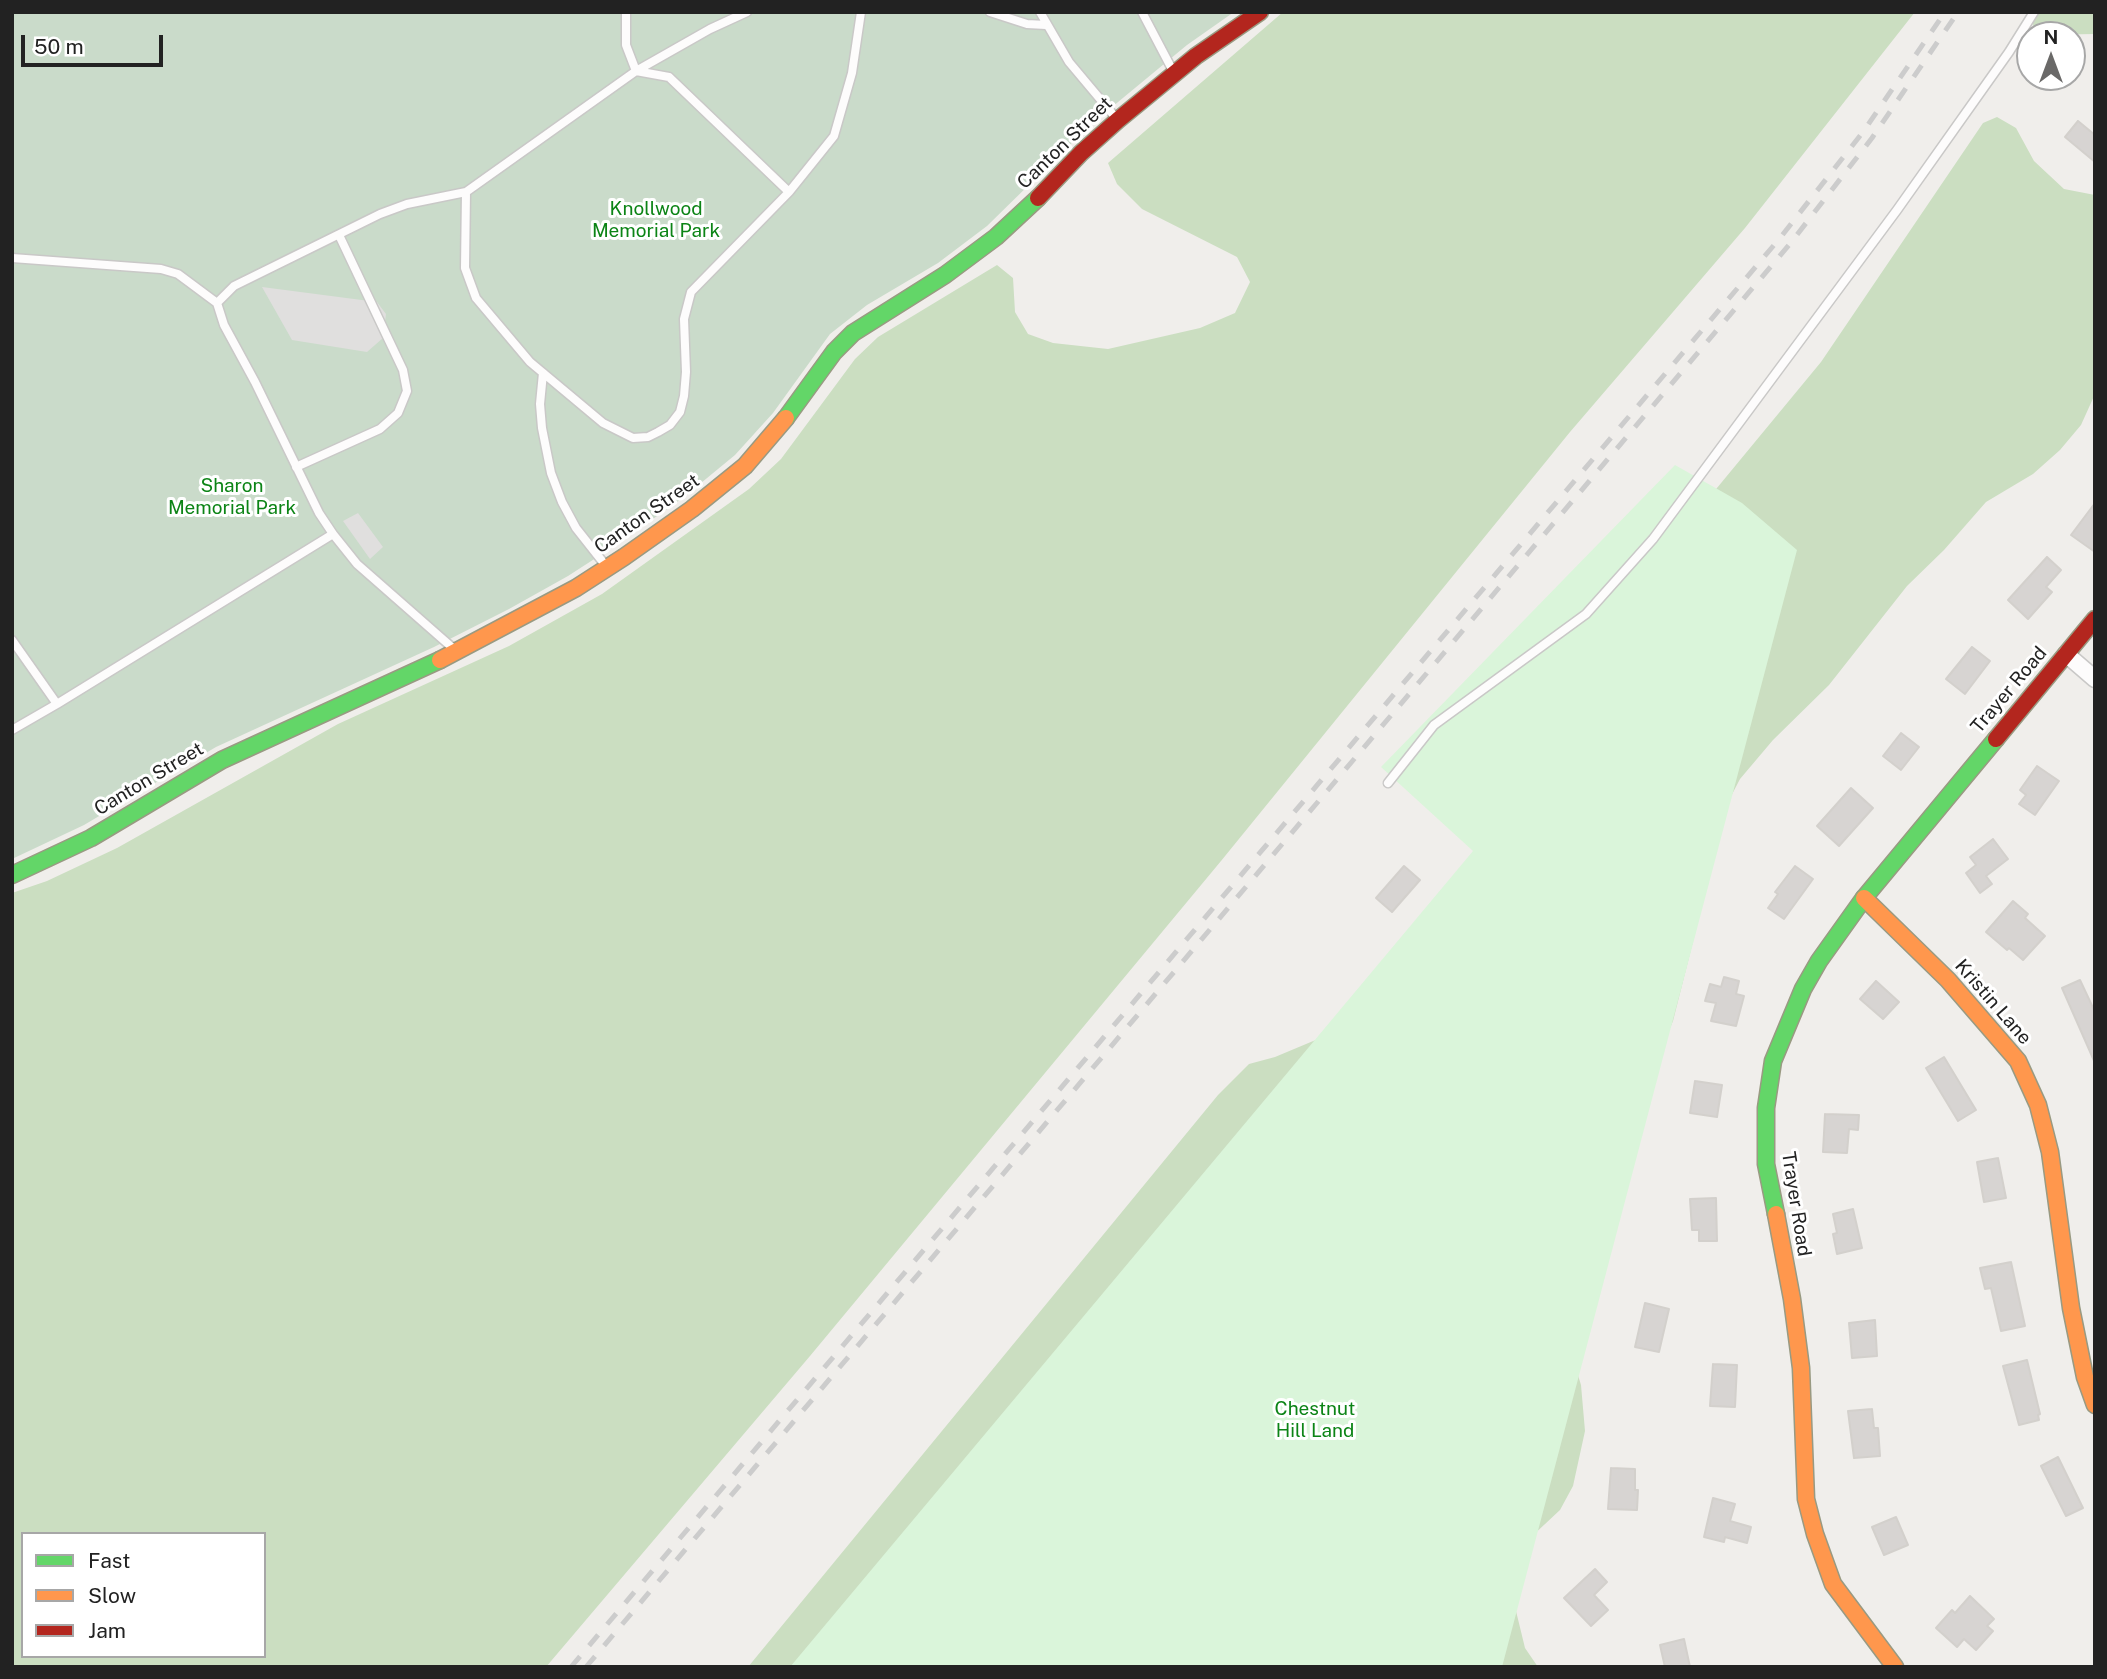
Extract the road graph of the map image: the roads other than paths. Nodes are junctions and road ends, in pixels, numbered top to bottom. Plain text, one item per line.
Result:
1 (626, 12) edge
2 (747, 12) edge
3 (861, 12) edge
4 (990, 12) edge
5 (1040, 12) edge
6 (1142, 12) edge
7 (1260, 12) edge
8 (2034, 12) edge
9 (1046, 25) junction
10 (636, 71) junction
11 (1174, 74) junction
12 (1118, 120) junction
13 (466, 192) junction
14 (789, 192) junction
15 (339, 235) junction
16 (12, 258) edge
17 (217, 303) junction
18 (543, 373) junction
19 (296, 467) junction
20 (333, 534) junction
21 (608, 568) junction
22 (2095, 620) edge
23 (12, 640) edge
24 (456, 652) junction
25 (2066, 654) junction
26 (2095, 679) edge
27 (57, 704) junction
28 (12, 730) edge
29 (1388, 783) dead end
30 (12, 875) edge
31 (1864, 898) junction
32 (2095, 1405) edge
33 (1895, 1667) edge

1 - 10 lane
2 - 10 lane
3 - 14 lane
4 - 9 lane
5 - 9 lane
6 - 11 lane
7 - 11 street, Canton Street
8 - 29 lane
9 - 12 lane
10 - 13 lane
10 - 14 lane
11 - 12 street, Canton Street
12 - 21 street, Canton Street
13 - 15 lane
13 - 18 lane
14 - 18 lane
15 - 17 lane
15 - 19 lane
16 - 17 lane
17 - 19 lane
18 - 21 lane
19 - 20 lane
20 - 24 lane
20 - 27 lane
21 - 24 street, Canton Street
22 - 25 street, Trayer Road
23 - 27 lane
24 - 30 street, Canton Street
25 - 26 street
25 - 31 street, Trayer Road
27 - 28 lane
31 - 32 street, Kristin Lane
31 - 33 street, Trayer Road

